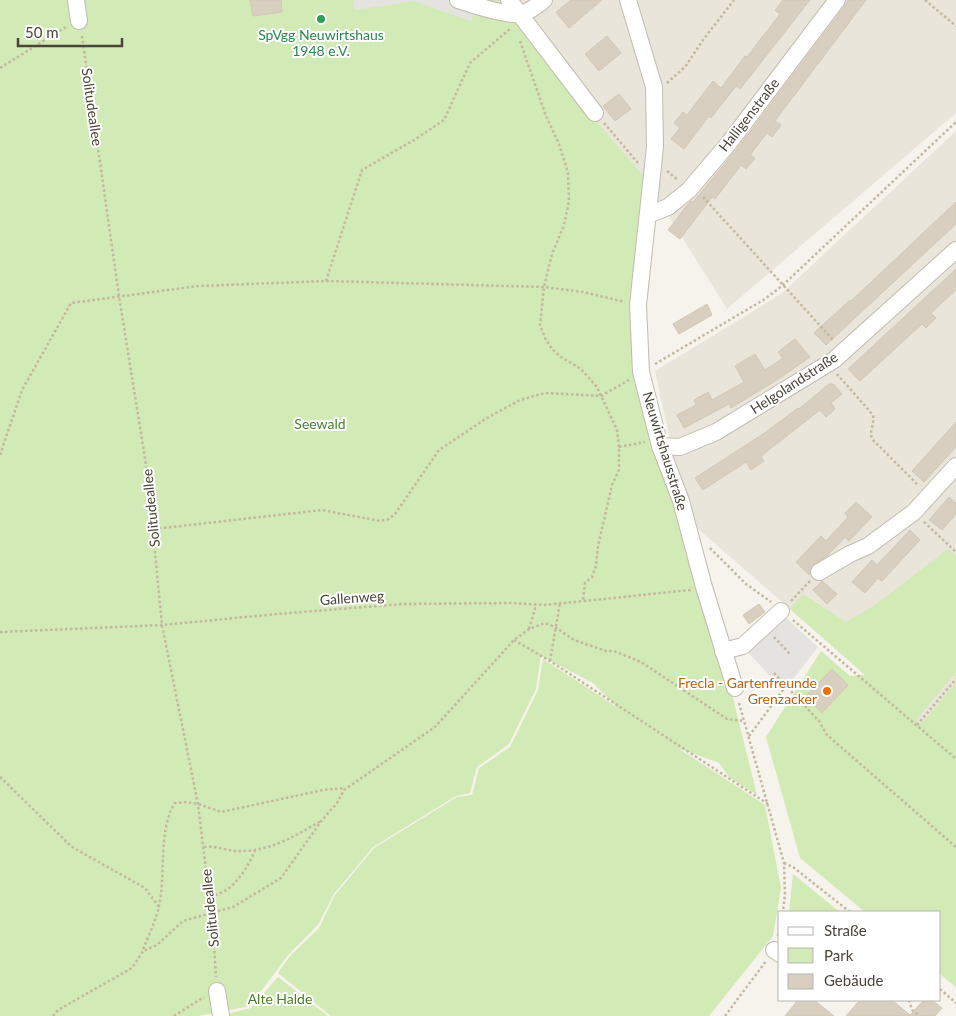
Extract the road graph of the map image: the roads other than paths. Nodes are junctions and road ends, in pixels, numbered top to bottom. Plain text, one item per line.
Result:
1 (76, 0) edge
2 (458, 0) edge
3 (509, 0) edge
4 (544, 0) edge
5 (628, 0) edge
6 (837, 0) edge
7 (519, 14) junction
8 (79, 21) road end
9 (598, 116) road end
10 (648, 216) junction
11 (956, 250) edge
12 (659, 443) junction
13 (956, 466) edge
14 (819, 572) road end
15 (782, 611) road end
16 (723, 651) junction
17 (735, 688) road end
18 (217, 991) road end
19 (221, 1016) edge

1 - 8 street
2 - 7 street
3 - 7 street
4 - 7 street
5 - 10 street, Neuwirtshausstraße
6 - 10 street, Halligenstraße
7 - 9 street
10 - 12 street, Neuwirtshausstraße
11 - 12 street, Helgolandstraße
12 - 16 street, Neuwirtshausstraße
13 - 14 street
15 - 16 street
16 - 17 street, Neuwirtshausstraße
18 - 19 street

